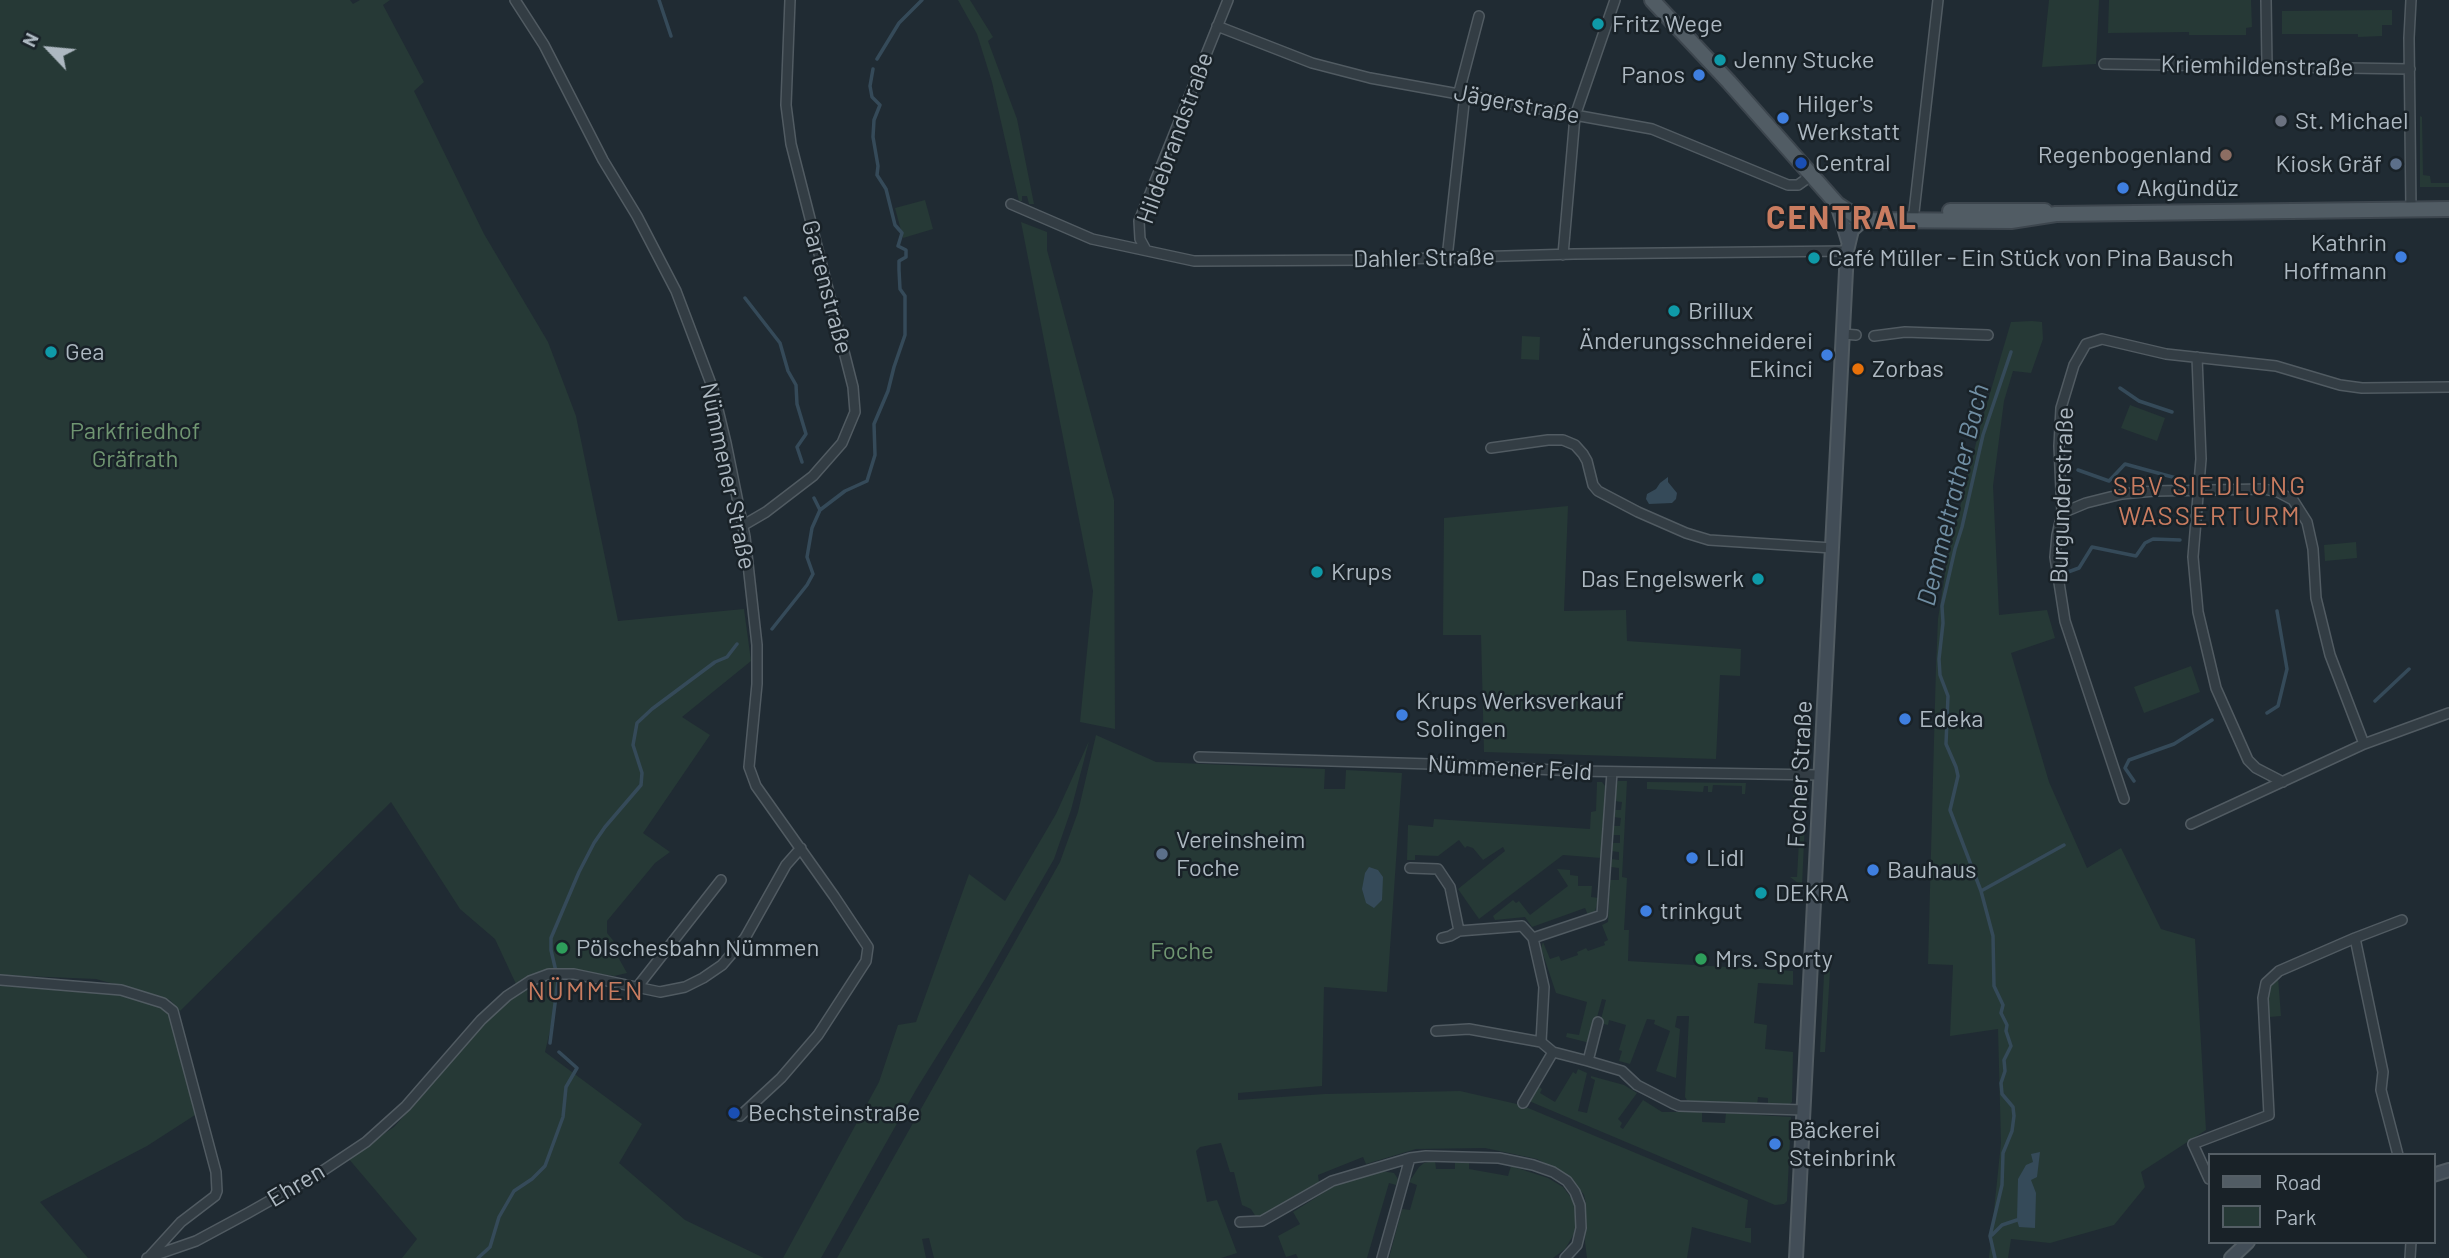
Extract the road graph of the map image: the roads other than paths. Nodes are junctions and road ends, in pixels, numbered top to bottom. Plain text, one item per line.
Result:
1 (515, 0) edge
2 (790, 0) edge
3 (1228, 0) edge
4 (1615, 0) edge
5 (1938, 0) edge
6 (2266, 0) edge
7 (2411, 0) edge
8 (1659, 3) edge
9 (1479, 16) dead end
10 (1217, 26) junction
11 (2104, 64) dead end
12 (2267, 65) junction
13 (2410, 69) junction
14 (1462, 93) junction
15 (1575, 116) junction
16 (1812, 175) junction
17 (1011, 204) dead end
18 (1837, 204) junction
19 (2411, 209) junction
20 (2449, 209) edge
21 (1882, 211) junction
22 (1914, 212) junction
23 (2056, 214) junction
24 (1864, 219) junction
25 (1848, 246) junction
26 (1146, 250) junction
27 (1563, 255) junction
28 (1447, 258) junction
29 (1988, 335) dead end
30 (1874, 336) dead end
31 (2197, 357) junction
32 (2449, 387) edge
33 (1491, 448) dead end
34 (2199, 489) junction
35 (2062, 513) junction
36 (742, 526) junction
37 (1832, 548) junction
38 (2449, 713) edge
39 (2364, 744) junction
40 (1199, 757) dead end
41 (1612, 772) junction
42 (1821, 775) junction
43 (2283, 782) junction
44 (2124, 799) dead end
45 (2191, 824) dead end
46 (801, 848) junction
47 (1410, 868) dead end
48 (721, 880) dead end
49 (2402, 920) dead end
50 (1459, 931) junction
51 (1442, 938) dead end
52 (1533, 938) junction
53 (2355, 938) junction
54 (0, 980) edge
55 (638, 986) junction
56 (1598, 1022) dead end
57 (1436, 1031) dead end
58 (1541, 1042) junction
59 (1553, 1052) junction
60 (1588, 1061) junction
61 (1523, 1103) dead end
62 (1803, 1110) junction
63 (740, 1116) dead end
64 (2397, 1153) edge
65 (1410, 1158) junction
66 (2208, 1177) edge
67 (1240, 1222) dead end
68 (1570, 1257) edge
69 (148, 1258) edge
70 (1382, 1258) edge
71 (1796, 1258) edge

1 - 36 street, Nümmener Straße
2 - 36 street, Gartenstraße
3 - 10 street, Hildebrandstraße
4 - 15 street
5 - 22 street
6 - 12 street
7 - 13 street
8 - 16 main road
9 - 14 street
10 - 14 street, Jägerstraße
10 - 26 street, Hildebrandstraße
11 - 12 street, Kriemhildenstraße
12 - 13 street, Kriemhildenstraße
13 - 19 street
14 - 15 street, Jägerstraße
14 - 28 street
15 - 16 street, Jägerstraße
15 - 27 street
16 - 18 main road
17 - 26 street, Dahler Straße
18 - 21 main road
18 - 24 main road
18 - 25 main road, Focher Straße
19 - 20 main road
19 - 23 main road
21 - 22 main road
21 - 24 main road
22 - 23 main road
23 - 24 main road
24 - 25 main road
25 - 27 street, Dahler Straße
25 - 37 main road, Focher Straße
26 - 28 street, Dahler Straße
27 - 28 street, Dahler Straße
29 - 30 street
31 - 32 street, Burgunderstraße
31 - 34 street
31 - 35 street, Burgunderstraße
33 - 37 street
34 - 35 street
34 - 39 street
34 - 43 street
35 - 44 street, Burgunderstraße
36 - 46 street, Nümmener Straße
37 - 42 main road, Focher Straße
38 - 39 street
39 - 43 street
40 - 41 street, Nümmener Feld
41 - 42 street, Nümmener Feld
41 - 52 street
42 - 62 main road, Focher Straße
43 - 45 street
46 - 55 street
46 - 63 street, Nümmener Straße
47 - 50 street
48 - 55 street
49 - 53 street
50 - 51 street
50 - 52 street
52 - 58 street
53 - 64 street
53 - 66 street
54 - 69 street, Ehren
55 - 69 street, Ehren
56 - 60 street
57 - 58 street
58 - 59 street
59 - 60 street
59 - 61 street
60 - 62 street
62 - 71 main road, Focher Straße
65 - 67 street
65 - 68 street
65 - 70 street

